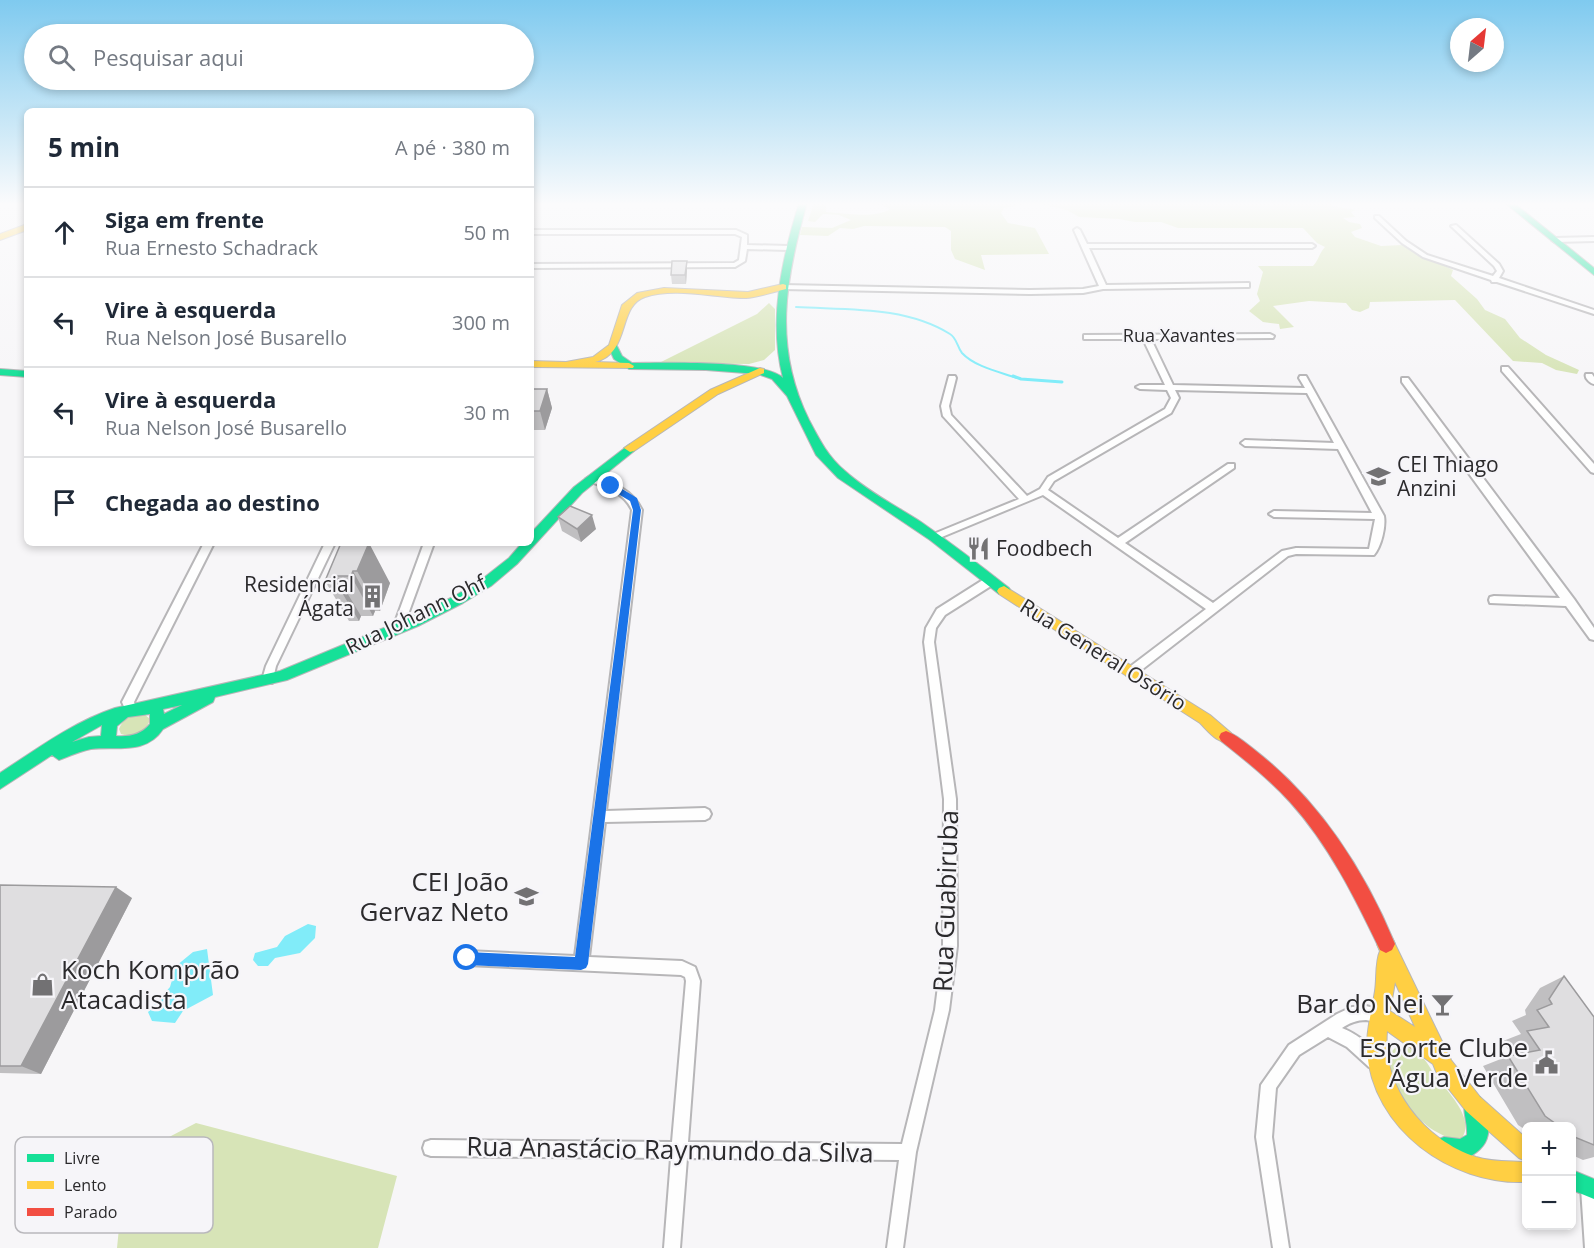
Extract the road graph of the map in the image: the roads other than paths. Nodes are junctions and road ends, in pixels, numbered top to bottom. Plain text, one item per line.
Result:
1 (742, 261) edge
2 (786, 261) edge
3 (1091, 261) edge
4 (1442, 261) edge
5 (1493, 261) edge
6 (1581, 261) edge
7 (534, 266) edge
8 (1594, 272) edge
9 (1494, 280) junction
10 (1246, 285) dead end
11 (1103, 286) junction
12 (783, 287) junction
13 (748, 295) junction
14 (782, 308) junction
15 (1594, 312) edge
16 (1270, 336) dead end
17 (1087, 337) dead end
18 (1146, 337) junction
19 (613, 346) junction
20 (782, 348) junction
21 (534, 364) edge
22 (569, 364) junction
23 (628, 366) junction
24 (707, 367) junction
25 (1505, 369) dead end
26 (760, 371) junction
27 (0, 372) edge
28 (24, 374) edge
29 (952, 378) dead end
30 (1303, 378) dead end
31 (1405, 380) dead end
32 (1140, 387) dead end
33 (1172, 388) junction
34 (715, 391) junction
35 (1310, 391) junction
36 (792, 395) junction
37 (1245, 443) dead end
38 (1341, 446) junction
39 (1231, 466) dead end
40 (1594, 471) edge
41 (591, 479) junction
42 (1043, 491) junction
43 (1025, 500) junction
44 (1274, 514) dead end
45 (1379, 516) junction
46 (934, 537) junction
47 (534, 542) edge
48 (1117, 543) junction
49 (207, 546) edge
50 (329, 546) edge
51 (428, 546) edge
52 (529, 546) edge
53 (990, 581) junction
54 (1494, 600) dead end
55 (1569, 602) junction
56 (1212, 608) junction
57 (398, 628) junction
58 (1594, 636) edge
59 (1131, 672) junction
60 (268, 680) junction
61 (233, 688) junction
62 (151, 706) junction
63 (126, 710) junction
64 (157, 725) junction
65 (111, 742) junction
66 (25, 766) junction
67 (0, 782) edge
68 (705, 814) dead end
69 (598, 817) junction
70 (1386, 945) junction
71 (467, 958) dead end
72 (581, 964) junction
73 (1381, 1016) junction
74 (1326, 1029) junction
75 (1403, 1029) junction
76 (1377, 1039) junction
77 (1378, 1066) junction
78 (1444, 1067) junction
79 (1473, 1104) junction
80 (1430, 1141) junction
81 (1522, 1146) edge
82 (431, 1148) dead end
83 (680, 1150) junction
84 (908, 1152) junction
85 (1522, 1172) edge
86 (1576, 1182) edge
87 (1591, 1188) edge
88 (672, 1248) edge
89 (895, 1248) edge
90 (1281, 1248) edge
91 (1593, 1248) edge

1 - 7 street
2 - 12 main road, Rua General Osório
3 - 11 street
4 - 9 street
5 - 9 street
6 - 8 main road
9 - 15 street
10 - 11 street
11 - 12 street
12 - 13 main road
12 - 14 main road, Rua General Osório
13 - 14 main road
13 - 19 main road
14 - 20 main road, Rua General Osório
16 - 18 street, Rua Xavantes
17 - 18 street, Rua Xavantes
18 - 33 street
19 - 22 main road
19 - 23 main road
20 - 24 main road
20 - 26 main road, Rua Johann Ohf
20 - 36 main road, Rua General Osório
21 - 22 main road
22 - 23 main road
23 - 24 main road
24 - 26 main road, Rua General Osório
24 - 34 main road
25 - 40 street
26 - 34 main road, Rua Johann Ohf
26 - 36 main road, Rua General Osório
27 - 28 main road
29 - 43 street
30 - 35 street
31 - 55 street
32 - 33 street
33 - 35 street
33 - 42 street
34 - 41 main road, Rua Johann Ohf
35 - 38 street
36 - 46 main road, Rua General Osório
37 - 38 street
38 - 45 street
39 - 48 street
41 - 47 main road, Rua Johann Ohf
41 - 69 street
42 - 43 street
42 - 48 street
43 - 46 street
44 - 45 street
45 - 56 street
46 - 53 main road, Rua General Osório
48 - 56 street
49 - 63 street
50 - 60 street
51 - 57 street
52 - 57 main road, Rua Johann Ohf
53 - 59 main road, Rua General Osório
53 - 84 street, Rua Guabiruba
54 - 55 street
55 - 58 street
56 - 59 street
57 - 60 main road, Rua Johann Ohf
59 - 70 main road, Rua General Osório
60 - 61 main road, Rua Johann Ohf
61 - 62 main road, Rua Johann Ohf
61 - 64 main road, Rua Johann Ohf
62 - 63 main road, Rua Johann Ohf
62 - 64 main road
63 - 65 main road
63 - 66 main road
64 - 65 main road, Rua Johann Ohf
65 - 66 main road
66 - 67 main road
68 - 69 street
69 - 72 street
70 - 73 main road, Rua General Osório
70 - 78 main road, Rua General Osório
71 - 72 street
72 - 83 street
73 - 74 street
73 - 75 main road
73 - 76 main road, Rua General Osório
74 - 77 street
74 - 90 street
75 - 76 main road
75 - 78 main road
76 - 77 main road, Rua General Osório
77 - 80 main road, Rua General Osório
78 - 79 main road, Rua General Osório
79 - 80 main road
79 - 81 main road, Rua General Osório
80 - 85 main road, Rua General Osório
82 - 83 street, Rua Anastácio Raymundo da Silva
83 - 84 street, Rua Anastácio Raymundo da Silva
83 - 88 street
84 - 89 street, Rua Guabiruba
86 - 87 main road
87 - 91 street

